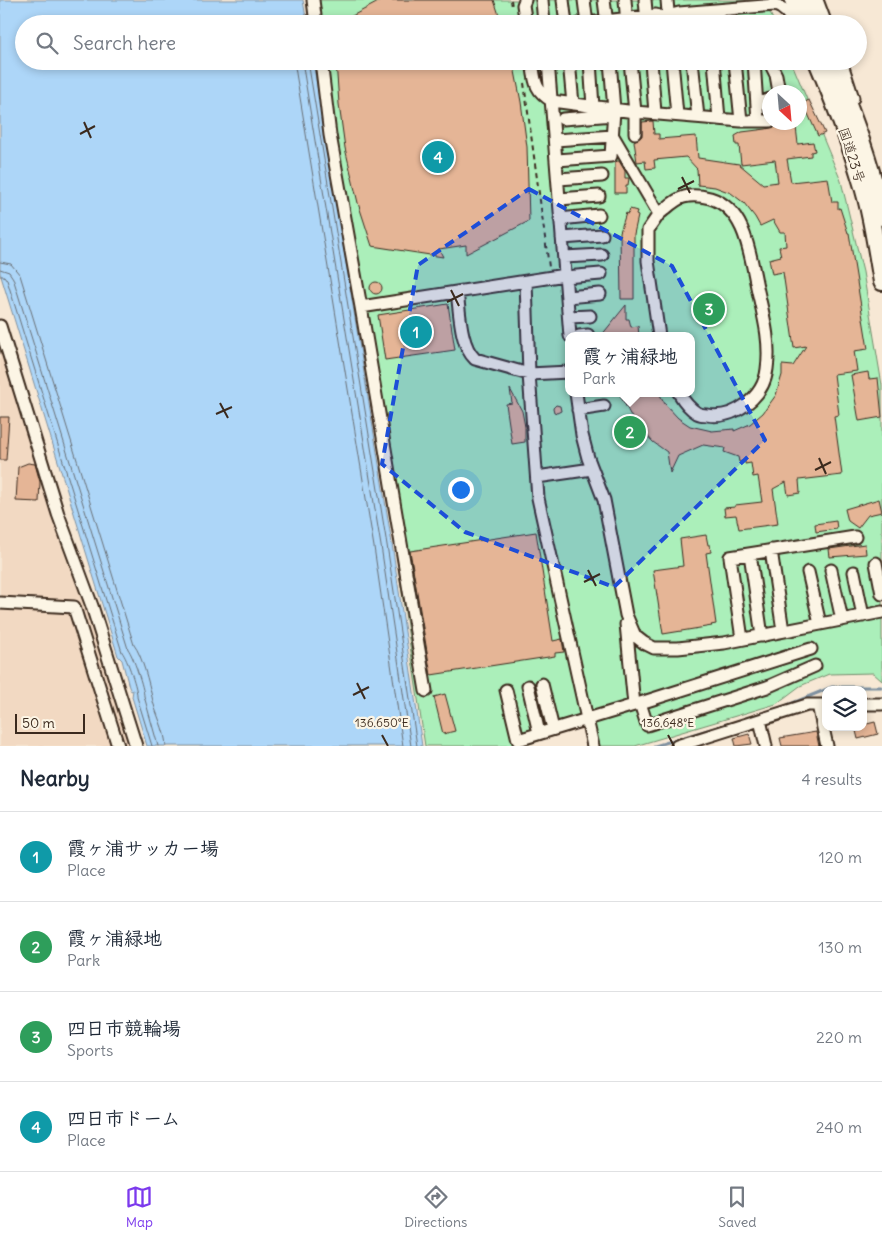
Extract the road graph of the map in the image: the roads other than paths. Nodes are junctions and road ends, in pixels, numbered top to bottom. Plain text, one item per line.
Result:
1 (313, 0) edge
2 (525, 0) edge
3 (563, 0) edge
4 (584, 0) edge
5 (604, 0) edge
6 (625, 0) edge
7 (645, 0) edge
8 (667, 0) edge
9 (793, 0) edge
10 (806, 0) edge
11 (817, 0) edge
12 (315, 15) edge
13 (525, 15) edge
14 (565, 15) edge
15 (584, 15) edge
16 (606, 15) edge
17 (626, 15) edge
18 (646, 15) edge
19 (668, 15) edge
20 (673, 15) edge
21 (789, 15) edge
22 (799, 15) edge
23 (812, 15) edge
24 (823, 15) edge
25 (322, 70) edge
26 (533, 70) edge
27 (549, 70) edge
28 (570, 70) edge
29 (591, 70) edge
30 (611, 70) edge
31 (631, 70) edge
32 (652, 70) edge
33 (673, 70) edge
34 (693, 70) edge
35 (715, 70) edge
36 (736, 70) edge
37 (755, 70) edge
38 (774, 70) edge
39 (818, 70) edge
40 (821, 70) edge
41 (834, 70) edge
42 (844, 70) edge
43 (778, 85) edge
44 (833, 100) junction
45 (552, 101) junction
46 (762, 102) edge
47 (573, 104) junction
48 (757, 104) junction
49 (594, 107) junction
50 (614, 112) junction
51 (635, 112) junction
52 (655, 113) junction
53 (677, 115) junction
54 (762, 116) edge
55 (698, 117) junction
56 (563, 119) dead end
57 (719, 119) junction
58 (741, 121) junction
59 (762, 121) edge
60 (634, 133) dead end
61 (612, 136) junction
62 (555, 140) junction
63 (557, 160) junction
64 (872, 174) junction
65 (602, 176) dead end
66 (558, 179) junction
67 (599, 196) dead end
68 (559, 199) junction
69 (659, 214) junction
70 (599, 215) dead end
71 (882, 217) edge
72 (560, 218) junction
73 (602, 235) dead end
74 (562, 238) junction
75 (602, 255) dead end
76 (564, 257) junction
77 (601, 274) dead end
78 (565, 276) junction
79 (526, 281) junction
80 (882, 282) edge
81 (457, 292) junction
82 (600, 294) dead end
83 (567, 297) junction
84 (361, 307) junction
85 (590, 316) dead end
86 (569, 317) junction
87 (0, 326) edge
88 (570, 332) edge
89 (658, 332) edge
90 (565, 372) edge
91 (529, 374) junction
92 (576, 397) edge
93 (682, 397) edge
94 (604, 406) dead end
95 (578, 410) junction
96 (592, 469) junction
97 (536, 477) junction
98 (855, 537) dead end
99 (771, 550) junction
100 (750, 554) junction
101 (876, 563) dead end
102 (831, 570) dead end
103 (808, 572) dead end
104 (854, 572) dead end
105 (882, 594) edge
106 (0, 603) edge
107 (882, 612) edge
108 (626, 615) junction
109 (864, 616) junction
110 (842, 620) junction
111 (820, 624) junction
112 (784, 631) junction
113 (762, 636) junction
114 (742, 640) junction
115 (811, 649) dead end
116 (816, 666) dead end
117 (542, 684) dead end
118 (528, 686) dead end
119 (506, 690) dead end
120 (426, 691) dead end
121 (637, 704) junction
122 (867, 704) edge
123 (882, 704) edge
124 (822, 705) edge
125 (760, 720) junction
126 (588, 721) junction
127 (553, 729) junction
128 (825, 731) edge
129 (539, 733) junction
130 (704, 742) edge
131 (118, 746) edge
132 (136, 746) edge
133 (593, 746) edge
134 (677, 746) edge
135 (766, 746) edge
136 (827, 746) edge

1 - 12 street
2 - 13 street
3 - 14 street
4 - 15 street
5 - 16 street
6 - 17 street
7 - 18 street
8 - 19 street
9 - 22 highway
10 - 23 highway
11 - 24 street
20 - 21 street
25 - 84 street
26 - 45 street
27 - 45 street
28 - 47 street
29 - 49 street
30 - 50 street
31 - 51 street
32 - 52 street
33 - 53 street
34 - 55 street
35 - 57 street
36 - 58 street
37 - 48 street
38 - 43 street
39 - 44 street
40 - 44 highway, 国道23号
41 - 64 highway, 国道23号
42 - 64 street
44 - 80 highway, 国道23号
45 - 47 street
45 - 62 street
46 - 48 street
47 - 49 street
48 - 54 street
49 - 50 street
50 - 51 street
50 - 56 street
50 - 61 street
51 - 52 street
51 - 60 street
52 - 53 street
53 - 55 street
55 - 57 street
57 - 58 street
58 - 59 street
61 - 62 street
61 - 63 street
61 - 69 street
62 - 63 street
63 - 66 street
64 - 71 highway, 国道23号
65 - 66 street
66 - 68 street
67 - 68 street
68 - 72 street
69 - 89 street
69 - 93 street
70 - 72 street
72 - 74 street
73 - 74 street
74 - 76 street
75 - 76 street
76 - 78 street
77 - 78 street
78 - 79 street
78 - 83 street
79 - 81 street
79 - 91 street
81 - 84 street
81 - 91 street
82 - 83 street
83 - 86 street
84 - 120 street
85 - 86 street
86 - 88 street
87 - 132 street
90 - 91 street
91 - 97 street
92 - 95 street
94 - 95 street
95 - 96 street
96 - 97 street
96 - 108 street
97 - 126 street
98 - 99 street
99 - 100 street
99 - 112 street
100 - 113 street
100 - 114 street
101 - 105 street
102 - 110 street
103 - 111 street
104 - 109 street
106 - 131 street
107 - 109 street
108 - 114 street
108 - 121 street
109 - 110 street
110 - 111 street
111 - 112 street
112 - 113 street
113 - 114 street
115 - 121 street
116 - 121 street
117 - 127 street
118 - 129 street
119 - 129 street
121 - 126 street
122 - 123 street
124 - 125 street
125 - 130 street
125 - 135 street
126 - 127 street
126 - 133 street
127 - 129 street
128 - 136 street
130 - 134 street

